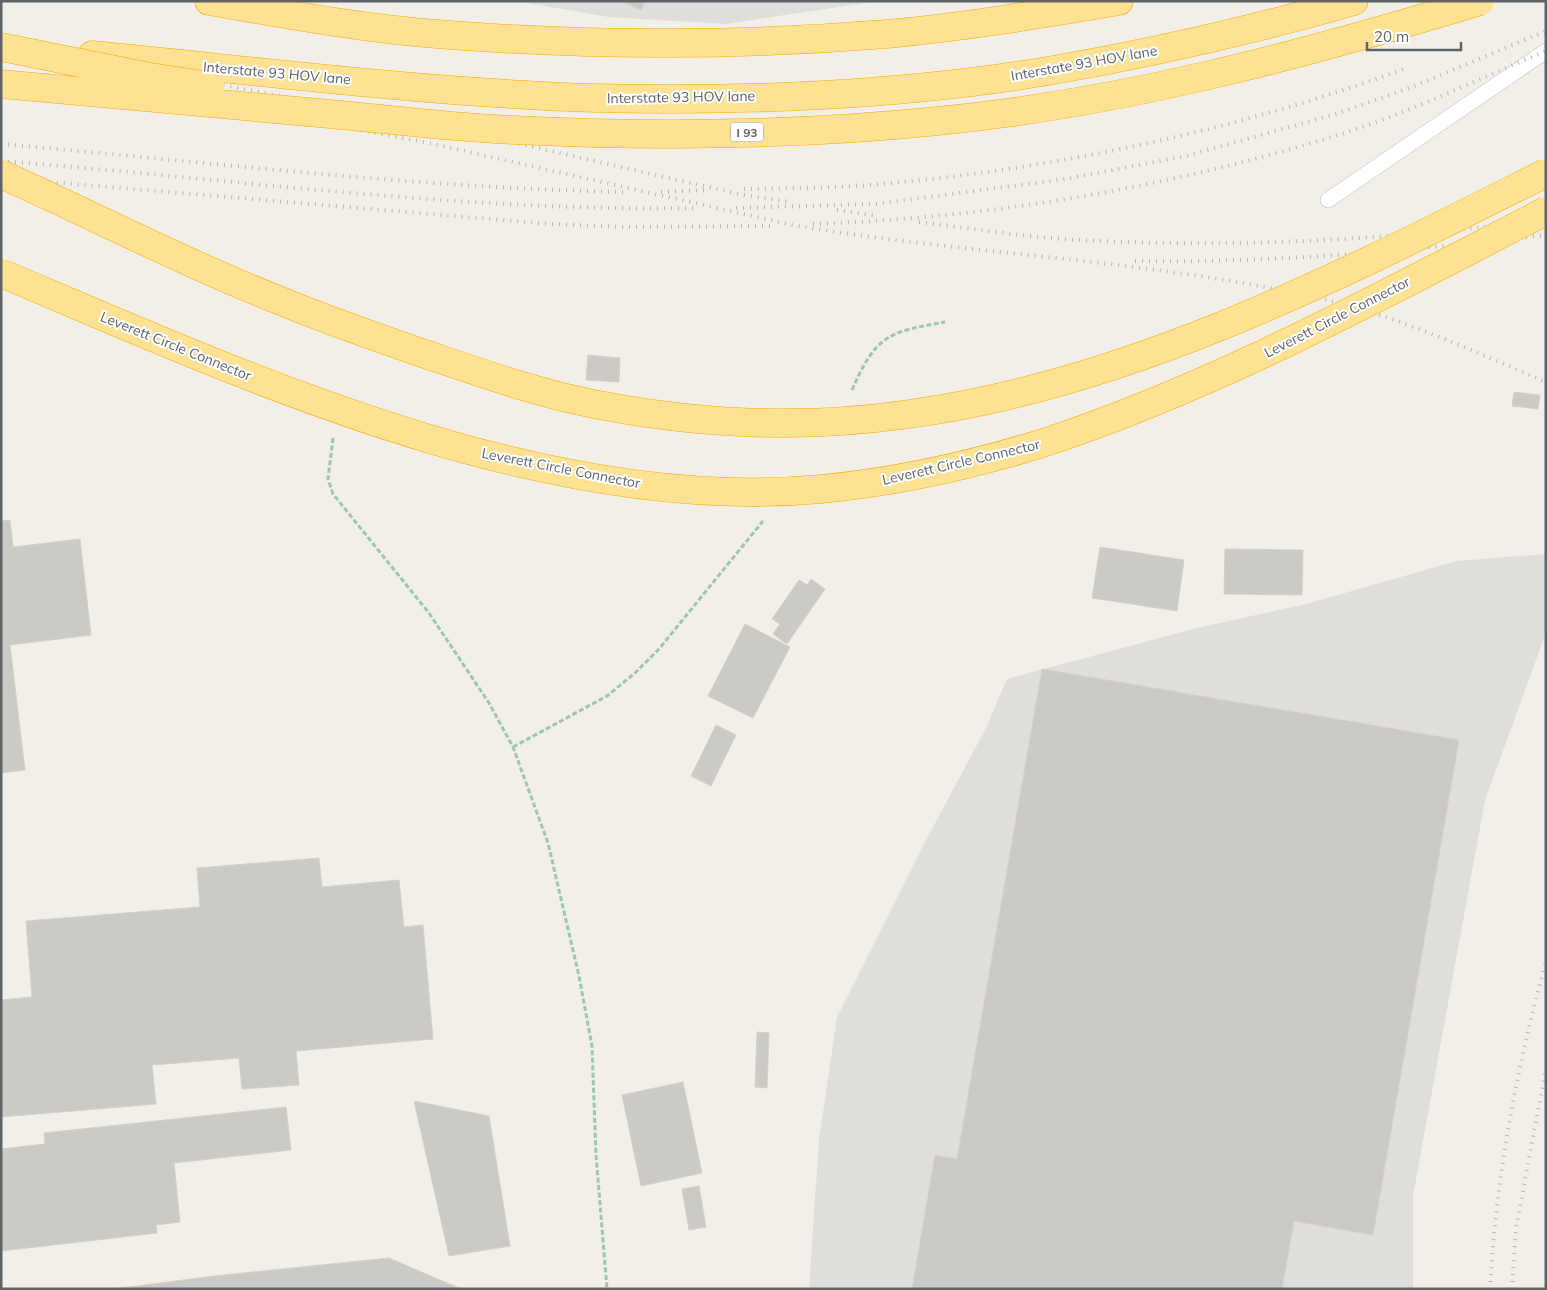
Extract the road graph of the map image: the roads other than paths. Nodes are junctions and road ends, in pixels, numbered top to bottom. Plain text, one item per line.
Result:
1 (210, 1) edge
2 (1119, 1) edge
3 (1354, 1) edge
4 (1444, 1) edge
5 (1480, 1) edge
6 (1, 47) edge
7 (1546, 52) edge
8 (1, 84) edge
9 (1546, 173) edge
10 (1, 174) edge
11 (1328, 200) dead end
12 (1546, 211) edge
13 (1, 273) edge

1 - 2 highway
3 - 6 highway, Interstate 93 HOV lane / I 93, bridge
4 - 6 highway, I 93, bridge
5 - 8 highway, I 93, bridge
7 - 11 lane
9 - 10 highway, bridge
12 - 13 highway, Leverett Circle Connector, bridge

